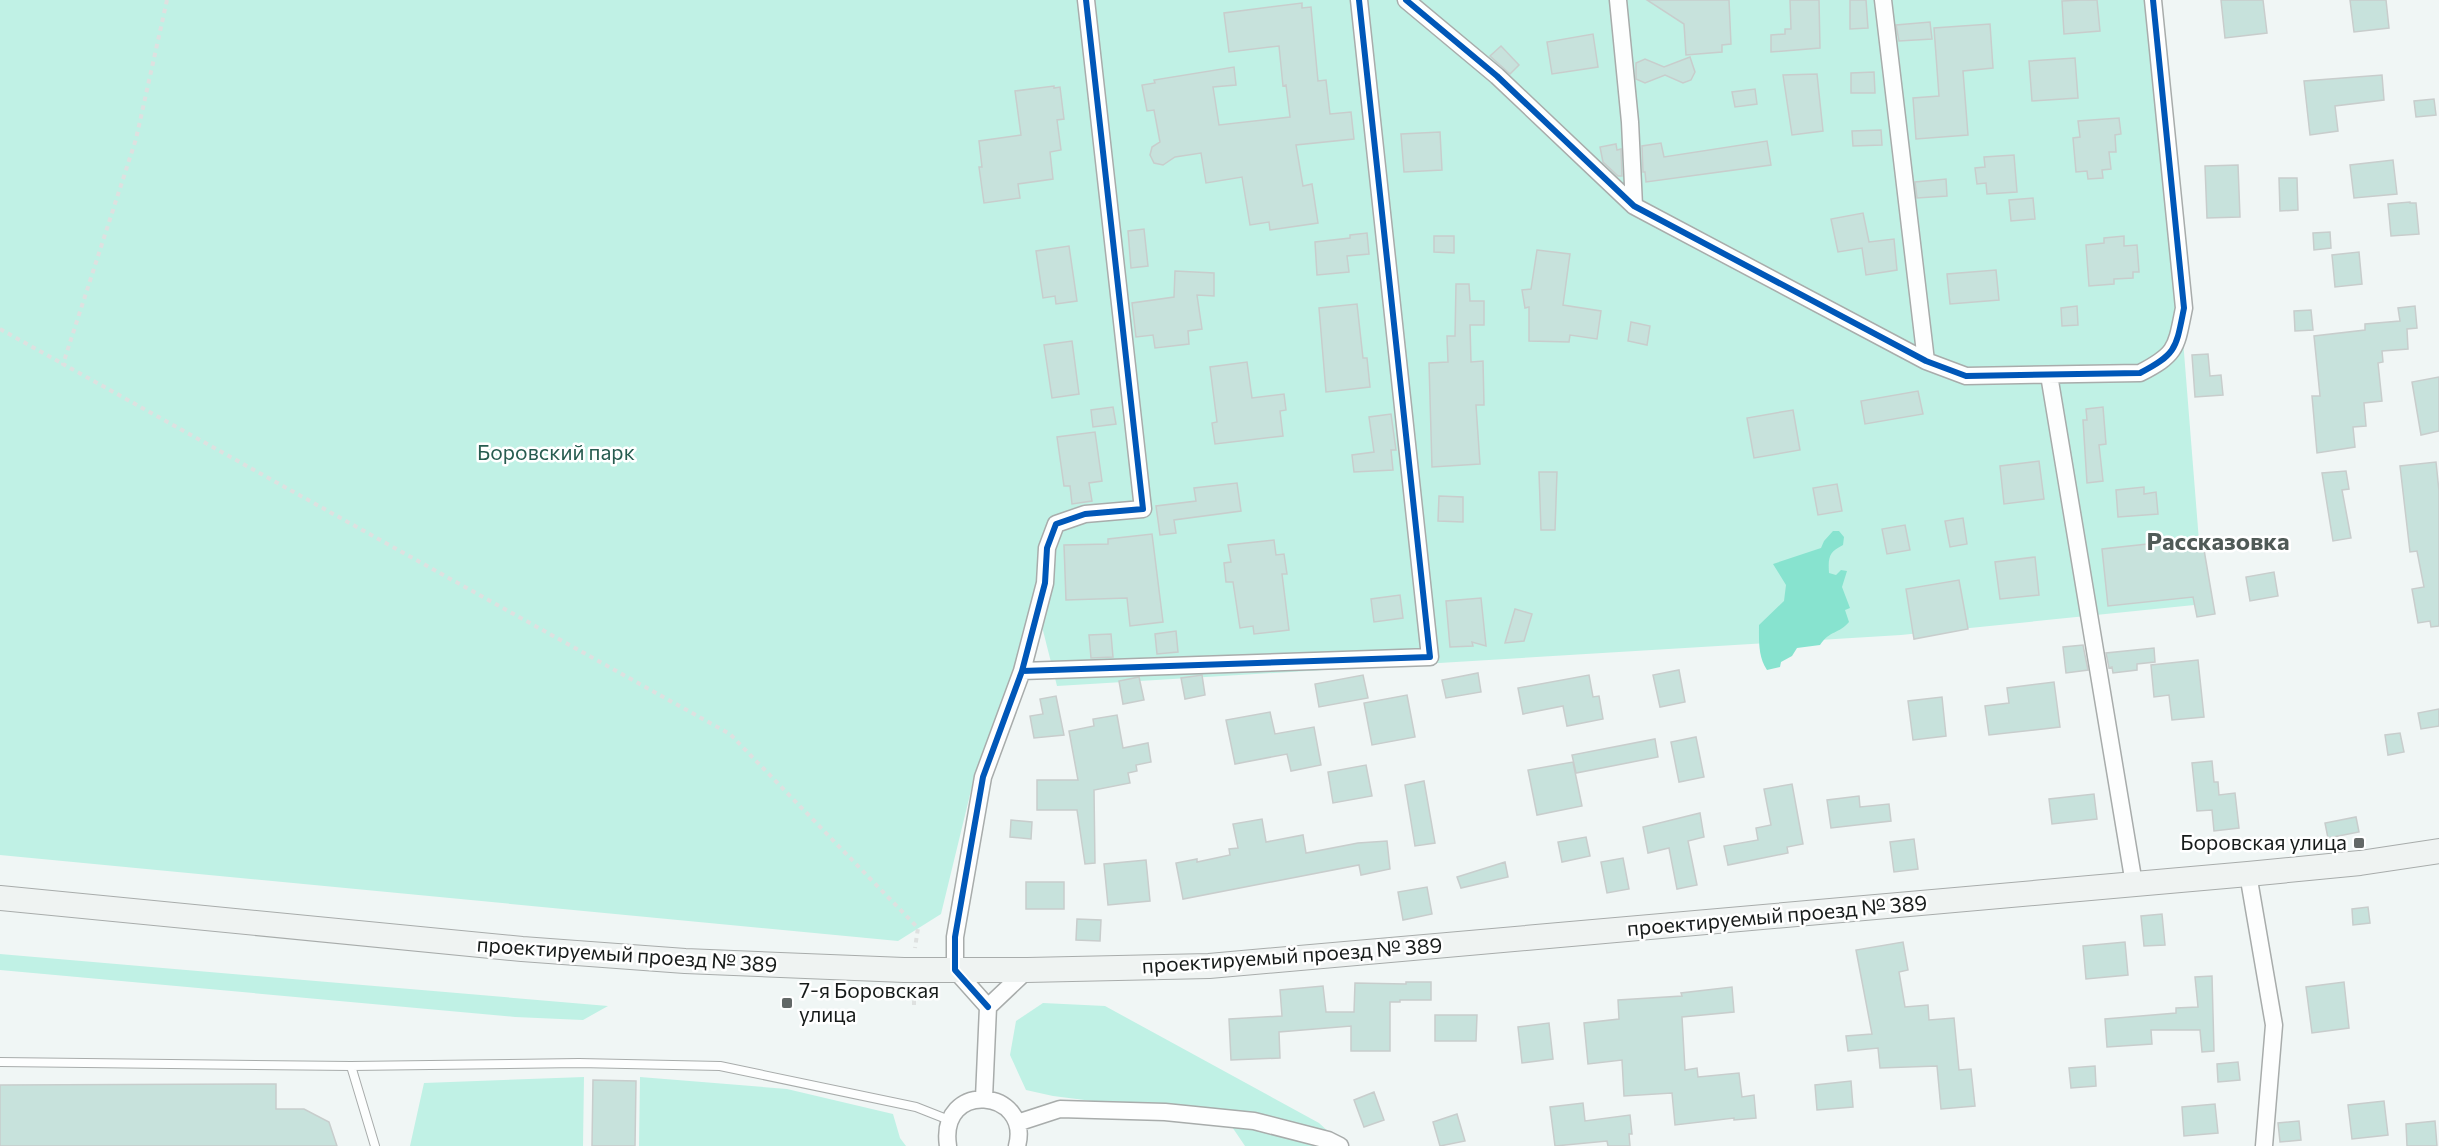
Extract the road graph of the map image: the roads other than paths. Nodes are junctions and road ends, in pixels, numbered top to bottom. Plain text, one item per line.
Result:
1 (1086, 0) edge
2 (1359, 0) edge
3 (1406, 0) edge
4 (1618, 0) edge
5 (1883, 0) edge
6 (2153, 0) edge
7 (1634, 206) junction
8 (1926, 361) junction
9 (2049, 375) junction
10 (1022, 671) junction
11 (2439, 851) edge
12 (2248, 874) junction
13 (2134, 884) junction
14 (0, 898) edge
15 (956, 970) junction
16 (1027, 970) junction
17 (988, 1007) junction
18 (0, 1062) edge
19 (351, 1066) junction
20 (984, 1098) junction
21 (949, 1120) junction
22 (1017, 1123) junction
23 (375, 1146) edge
24 (948, 1146) edge
25 (1017, 1146) edge
26 (1340, 1146) edge
27 (2264, 1146) edge

1 - 10 street
2 - 10 street
3 - 7 street
4 - 7 street
5 - 8 street
6 - 9 street
7 - 8 street
8 - 9 street
9 - 13 street
10 - 15 street
11 - 12 main road, проектируемый проезд № 389
12 - 13 main road, проектируемый проезд № 389
12 - 27 street
13 - 16 main road, проектируемый проезд № 389
14 - 15 main road, проектируемый проезд № 389
15 - 16 main road, проектируемый проезд № 389
15 - 17 street
16 - 17 street
17 - 20 street
18 - 19 lane
19 - 21 lane
19 - 23 lane
20 - 21 street
20 - 22 street
21 - 24 street
22 - 25 street
22 - 26 street

